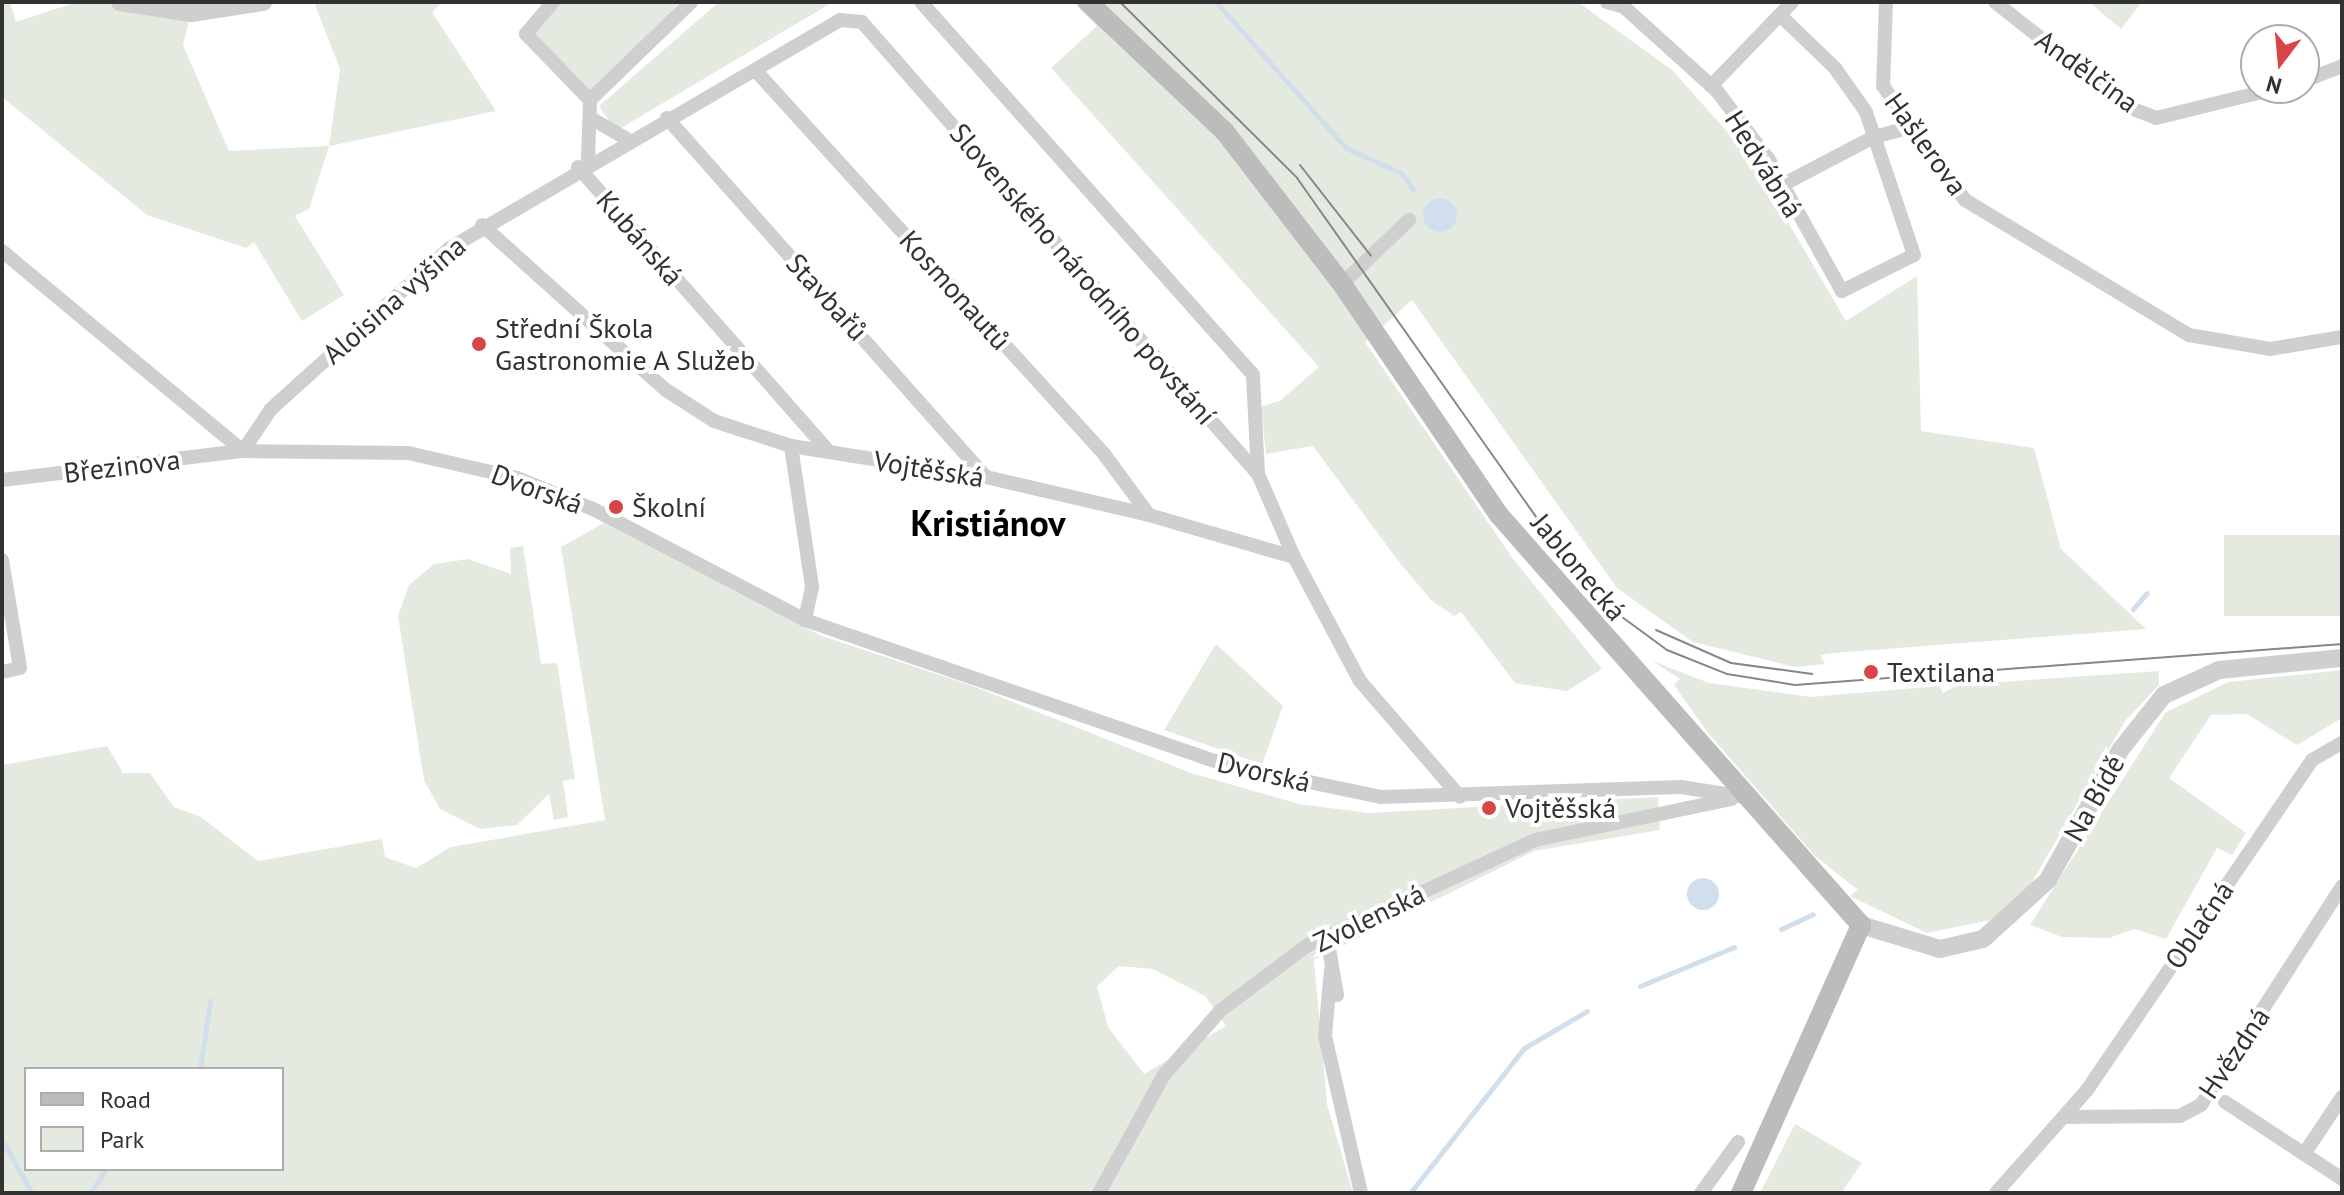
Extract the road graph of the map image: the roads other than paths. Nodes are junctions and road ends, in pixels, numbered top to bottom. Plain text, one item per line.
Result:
1 (120, 2) edge
2 (263, 2) edge
3 (553, 2) edge
4 (691, 2) edge
5 (921, 2) edge
6 (1088, 2) edge
7 (1607, 2) edge
8 (1792, 2) edge
9 (1886, 2) edge
10 (1995, 2) edge
11 (1782, 17) junction
12 (840, 20) joint
13 (2342, 66) edge
14 (755, 70) junction
15 (2320, 75) edge
16 (1711, 86) junction
17 (2240, 97) edge
18 (590, 100) junction
19 (667, 118) junction
20 (594, 120) junction
21 (1915, 126) junction
22 (1874, 137) junction
23 (627, 139) junction
24 (583, 164) junction
25 (1782, 185) junction
26 (1409, 220) dead end
27 (482, 225) junction
28 (2, 251) edge
29 (1342, 284) junction
30 (2342, 337) edge
31 (791, 446) junction
32 (243, 451) junction
33 (829, 452) junction
34 (1258, 474) junction
35 (986, 477) junction
36 (2, 480) edge
37 (1149, 515) junction
38 (1294, 557) junction
39 (2, 560) edge
40 (805, 620) junction
41 (2342, 658) edge
42 (2, 672) edge
43 (2342, 743) edge
44 (1460, 797) junction
45 (1744, 797) junction
46 (2342, 886) edge
47 (1861, 925) junction
48 (1327, 937) junction
49 (1331, 970) junction
50 (1337, 995) dead end
51 (2342, 1097) edge
52 (2225, 1102) dead end
53 (2065, 1117) junction
54 (1738, 1142) dead end
55 (2304, 1154) junction
56 (2342, 1179) edge
57 (1099, 1193) edge
58 (1361, 1193) edge
59 (1701, 1193) edge
60 (1741, 1193) edge
61 (1996, 1193) edge

1 - 2 street
3 - 18 street
4 - 18 street
5 - 34 street
6 - 29 main road, Jablonecká
7 - 16 street, Hedvábná
8 - 11 street
9 - 21 street, Hašlerova
10 - 17 street, Andělčina
11 - 16 street
11 - 22 street
12 - 14 street, Aloisina výšina
12 - 34 street, Slovenského národního povstání
13 - 15 street
14 - 19 street, Aloisina výšina
14 - 37 street, Kosmonautů
16 - 25 street, Hedvábná
18 - 20 street
19 - 23 street, Aloisina výšina
19 - 35 street, Stavbařů
20 - 23 street
20 - 24 street
21 - 22 street
21 - 30 street, Hašlerova
22 - 25 street
22 - 25 street, Hedvábná
23 - 24 street, Aloisina výšina
24 - 27 street, Aloisina výšina
24 - 33 street, Kubánská
26 - 29 street
27 - 31 street, Vojtěšská
27 - 32 street, Aloisina výšina
28 - 32 street
29 - 45 main road, Jablonecká
31 - 33 street, Vojtěšská
31 - 40 street
32 - 36 street, Březinova
32 - 40 street, Dvorská
33 - 35 street, Vojtěšská
34 - 38 street, Slovenského národního povstání
35 - 37 street, Vojtěšská
37 - 38 street, Vojtěšská
38 - 44 street
39 - 42 street
40 - 44 street, Dvorská
41 - 47 street, Na Bídě
43 - 53 street, Oblačná
44 - 45 street, Dvorská
45 - 47 main road, Jablonecká
45 - 48 street, Zvolenská
46 - 53 street, Hvězdná
47 - 60 main road
48 - 49 street
48 - 57 street, Zvolenská
49 - 50 street
49 - 58 street
51 - 55 street
52 - 55 street
53 - 61 street, Oblačná
54 - 59 street
55 - 56 street

